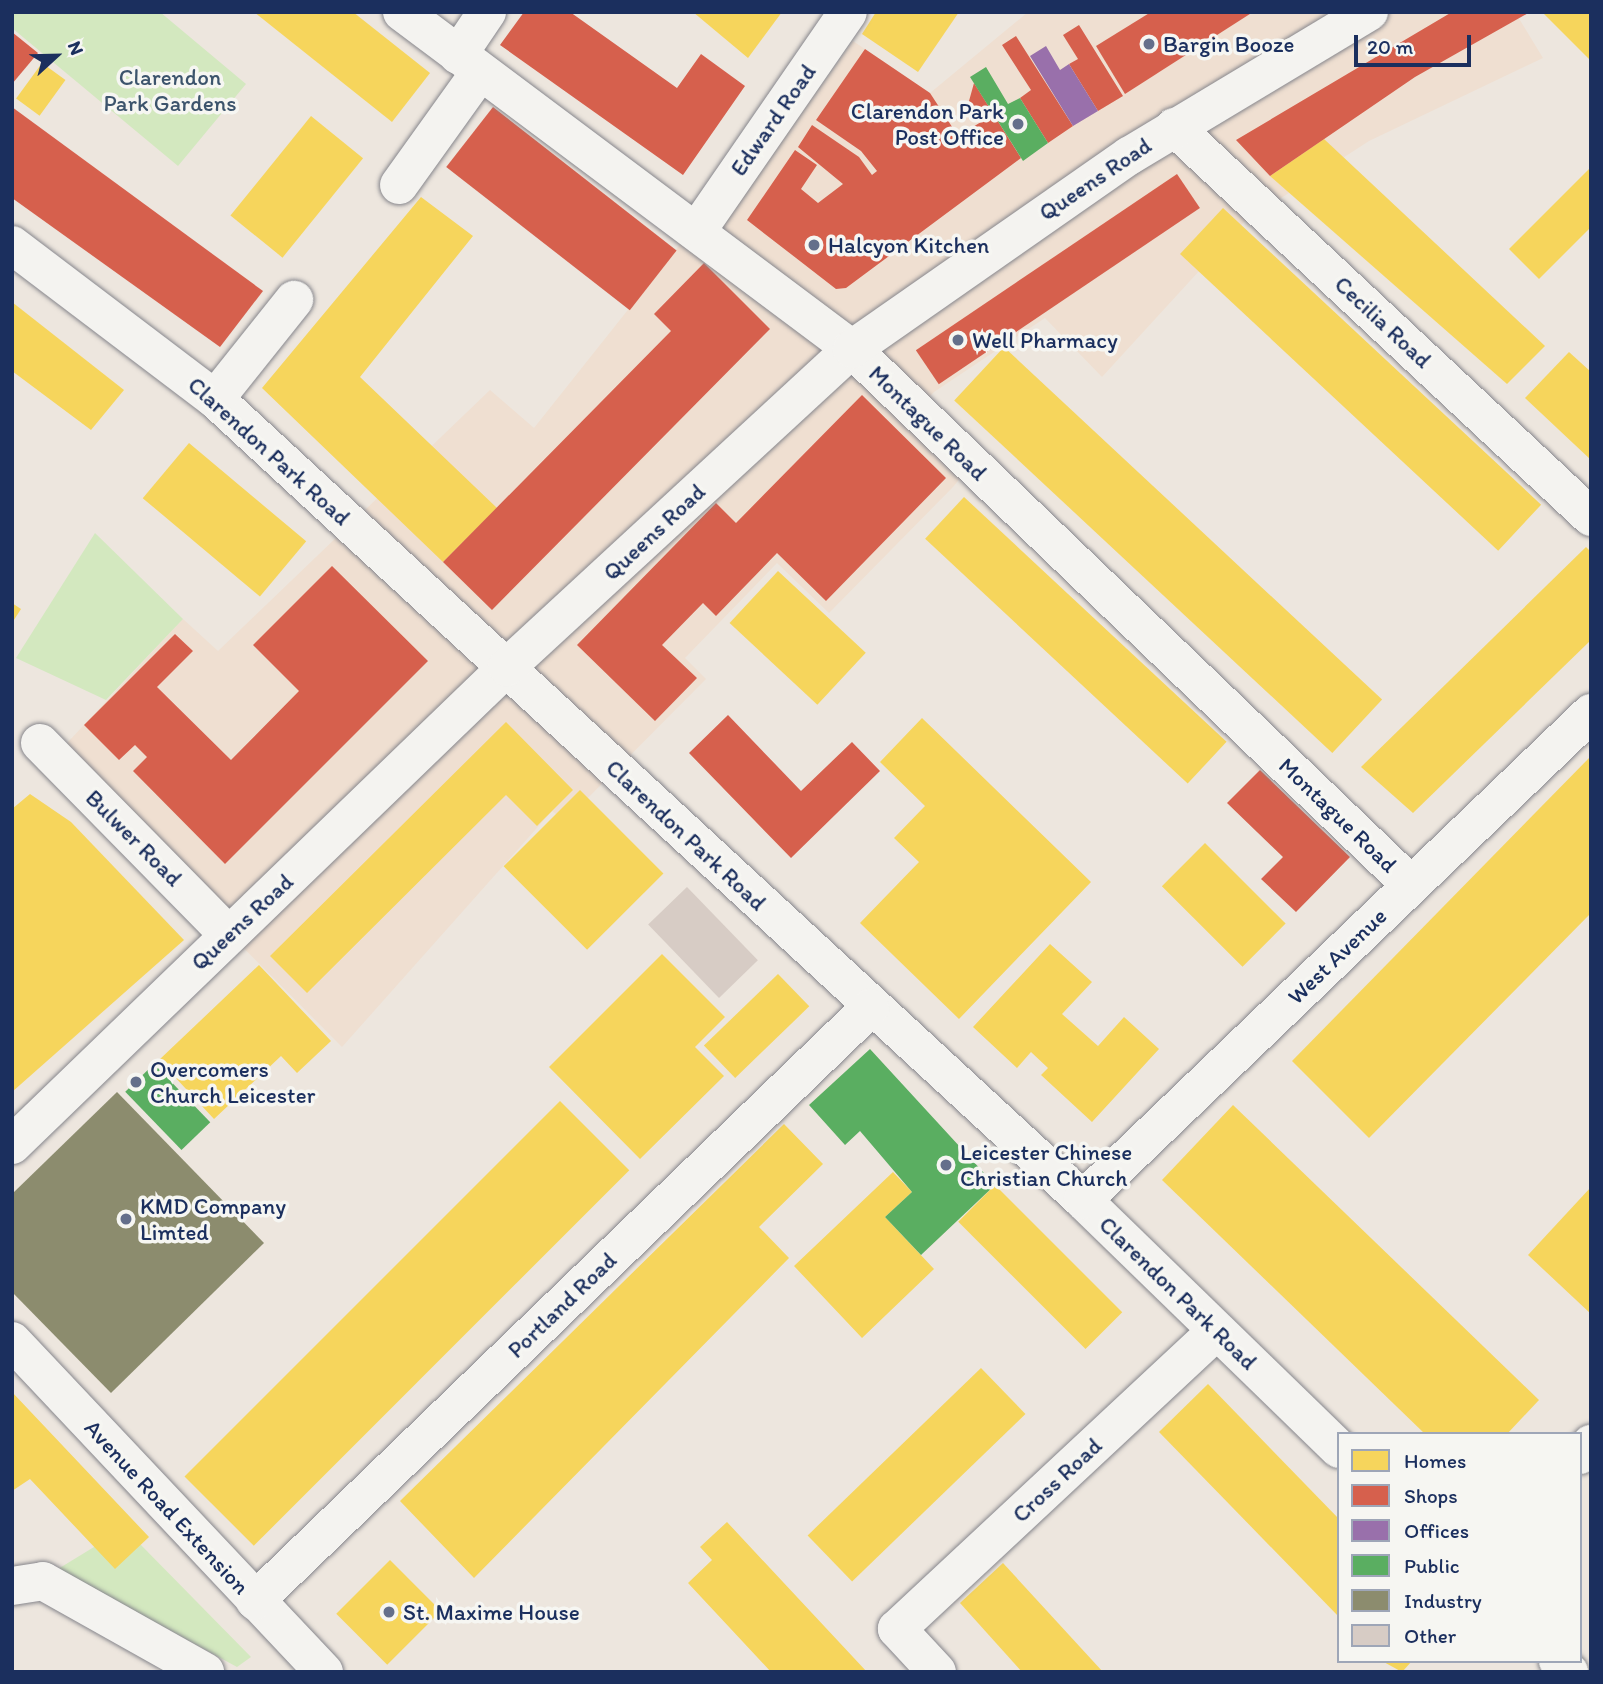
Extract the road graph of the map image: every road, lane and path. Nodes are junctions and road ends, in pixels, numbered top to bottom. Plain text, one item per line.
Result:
1 (402, 12) edge
2 (487, 12) edge
3 (848, 12) edge
4 (1368, 12) edge
5 (469, 63) junction
6 (1174, 127) junction
7 (399, 185) dead end
8 (699, 228) junction
9 (12, 245) edge
10 (295, 300) dead end
11 (852, 349) junction
12 (215, 399) junction
13 (1591, 517) edge
14 (507, 667) junction
15 (1591, 713) edge
16 (40, 743) dead end
17 (1411, 885) junction
18 (228, 934) junction
19 (870, 1008) junction
20 (12, 1145) edge
21 (1083, 1200) junction
22 (1217, 1331) junction
23 (12, 1341) edge
24 (1337, 1447) edge
25 (12, 1587) edge
26 (255, 1601) junction
27 (205, 1672) edge
28 (324, 1672) edge
29 (937, 1672) edge

1 - 5 street, Montague Road
2 - 5 street
3 - 8 street, Edward Road
4 - 6 street, Queens Road
5 - 7 street
5 - 8 street, Montague Road
6 - 11 street, Queens Road
6 - 13 street, Cecilia Road
8 - 11 street, Montague Road
9 - 12 street, Clarendon Park Road
10 - 12 street
11 - 14 street, Queens Road
11 - 17 street, Montague Road
12 - 14 street, Clarendon Park Road
14 - 18 street, Queens Road
14 - 19 street, Clarendon Park Road
15 - 17 street, West Avenue
16 - 18 street, Bulwer Road
17 - 21 street, West Avenue
18 - 20 street, Queens Road
19 - 21 street, Clarendon Park Road
19 - 26 street, Portland Road
21 - 22 street, Clarendon Park Road
22 - 24 street, Clarendon Park Road
22 - 29 street, Cross Road
23 - 26 street, Avenue Road Extension
25 - 27 street
26 - 28 street, Avenue Road Extension

